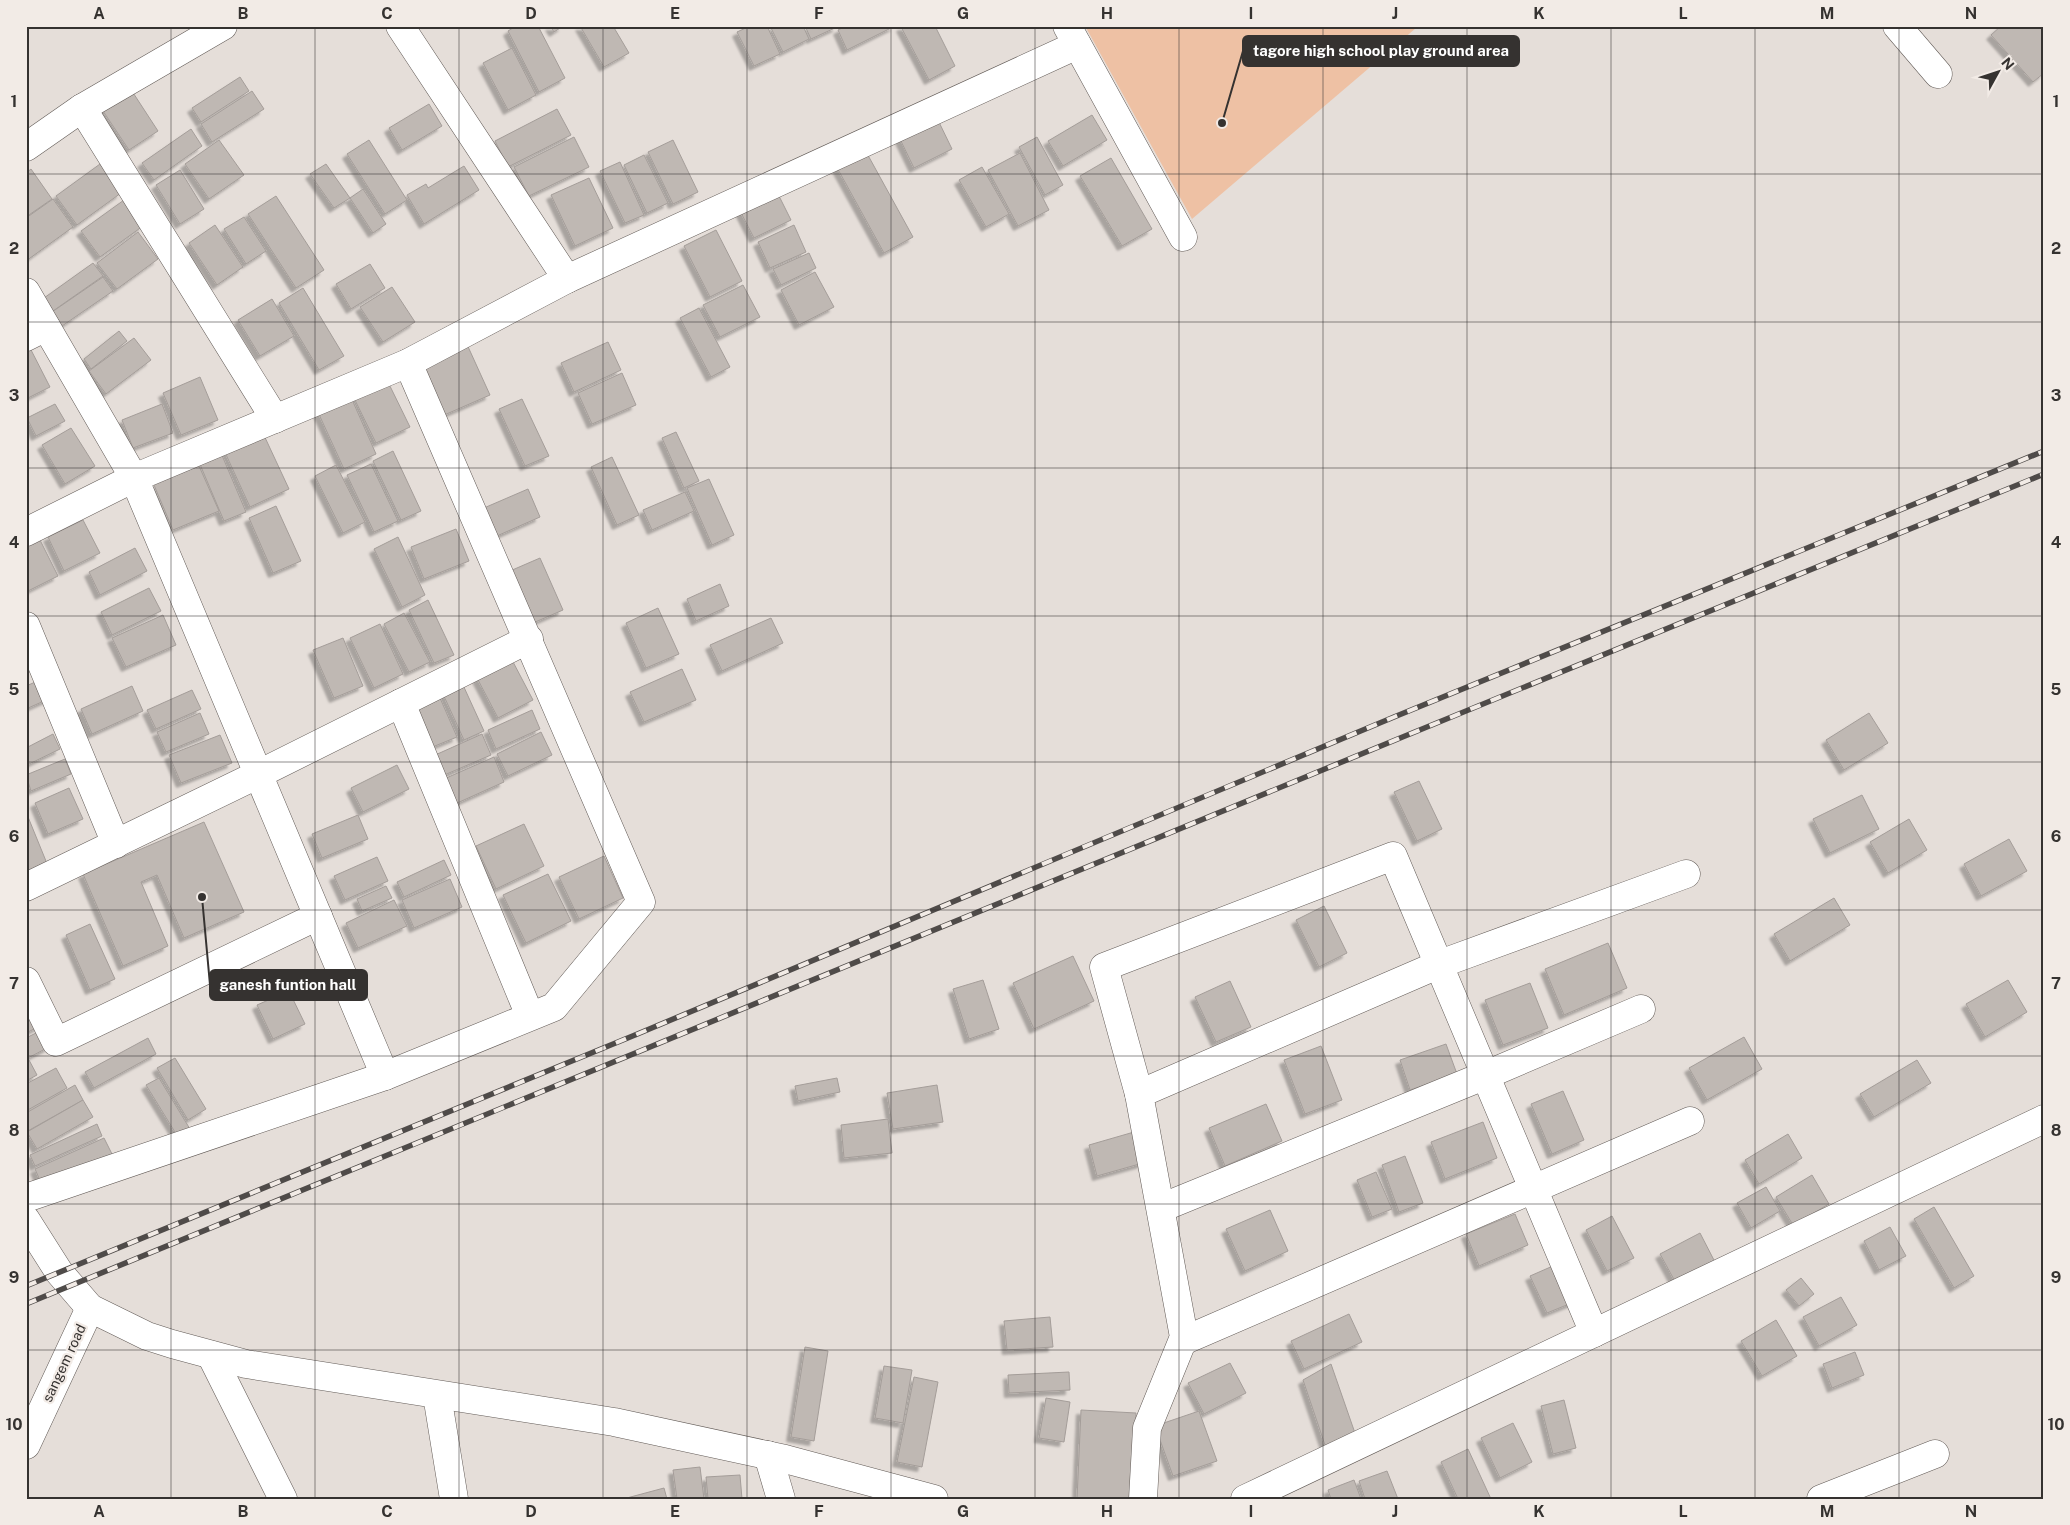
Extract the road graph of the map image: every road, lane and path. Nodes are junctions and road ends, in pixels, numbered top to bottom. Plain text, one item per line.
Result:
1 (223, 26) edge
2 (400, 26) edge
3 (1897, 26) edge
4 (1072, 35) edge
5 (1938, 74) dead end
6 (82, 108) junction
7 (26, 148) edge
8 (1182, 237) dead end
9 (567, 279) junction
10 (26, 292) edge
11 (36, 332) edge
12 (408, 363) junction
13 (275, 419) junction
14 (134, 478) junction
15 (26, 532) edge
16 (26, 626) edge
17 (529, 639) junction
18 (401, 703) junction
19 (258, 774) junction
20 (116, 844) junction
21 (1686, 874) dead end
22 (26, 887) edge
23 (318, 916) junction
24 (1440, 964) junction
25 (26, 981) edge
26 (1641, 1009) dead end
27 (530, 1016) junction
28 (1486, 1075) junction
29 (385, 1076) junction
30 (1140, 1094) junction
31 (2044, 1118) edge
32 (1690, 1121) dead end
33 (1534, 1188) junction
34 (26, 1198) edge
35 (1160, 1208) junction
36 (26, 1220) edge
37 (90, 1308) junction
38 (1594, 1333) junction
39 (1183, 1341) junction
40 (211, 1355) junction
41 (437, 1395) junction
42 (26, 1445) edge
43 (1935, 1454) dead end
44 (768, 1455) junction
45 (283, 1499) edge
46 (454, 1499) edge
47 (781, 1499) edge
48 (934, 1499) edge
49 (1143, 1499) edge
50 (1245, 1499) edge
51 (1821, 1499) edge

1 - 6 street
2 - 9 street
3 - 5 street
4 - 8 street
4 - 9 street
6 - 7 street
6 - 13 street
9 - 12 street
10 - 11 street
11 - 14 street
12 - 13 street
12 - 17 street
13 - 14 street
14 - 15 street
14 - 19 street
16 - 20 street
17 - 18 street
17 - 27 street
18 - 19 street
18 - 27 street
19 - 20 street
19 - 23 street
20 - 22 street
21 - 24 street
23 - 25 street
23 - 29 street
24 - 28 street
24 - 30 street
24 - 30 street
26 - 28 street
27 - 29 street
28 - 33 street
28 - 35 street
29 - 34 street
30 - 35 street
31 - 38 street
32 - 33 street
33 - 38 street
33 - 39 street
35 - 39 street
36 - 37 street
37 - 40 street
37 - 42 street, sangem road
38 - 50 street
39 - 49 street
40 - 41 street
40 - 45 street
41 - 44 street
41 - 46 street
43 - 51 street
44 - 47 street
44 - 48 street

